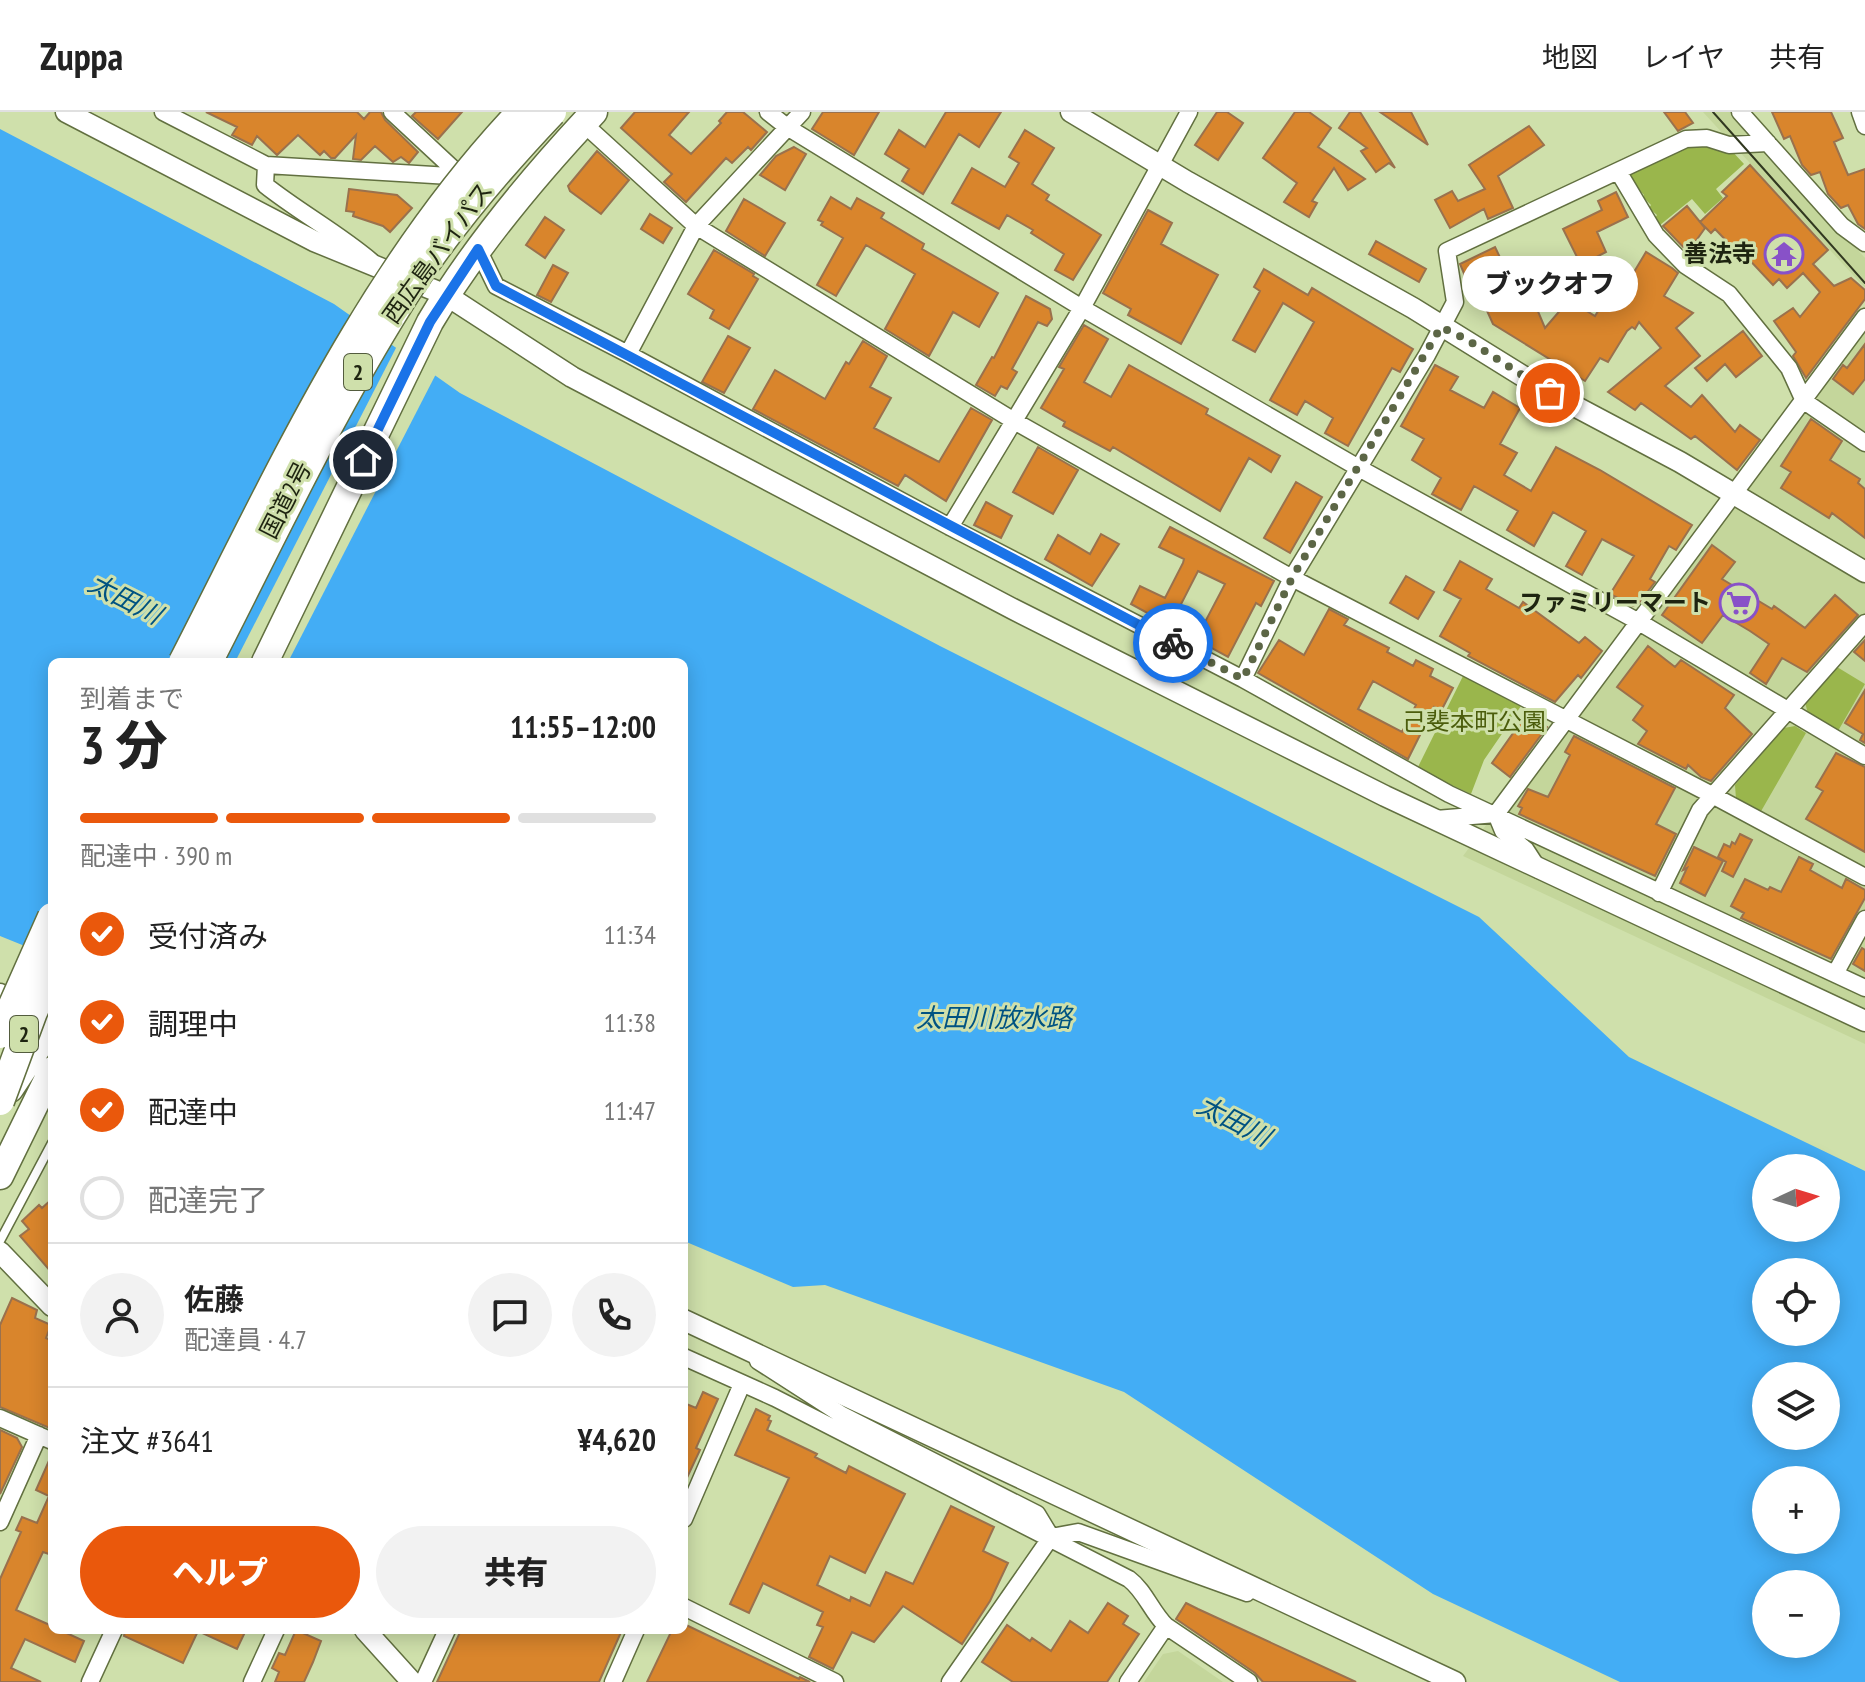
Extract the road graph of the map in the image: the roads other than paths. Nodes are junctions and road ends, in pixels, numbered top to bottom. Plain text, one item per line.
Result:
1 (66, 112) edge
2 (163, 112) edge
3 (392, 112) edge
4 (521, 112) edge
5 (549, 112) edge
6 (768, 112) edge
7 (802, 112) edge
8 (1071, 112) edge
9 (1189, 112) edge
10 (1740, 112) edge
11 (1860, 112) edge
12 (589, 118) edge
13 (1865, 126) edge
14 (787, 127) junction
15 (1768, 143) junction
16 (266, 165) junction
17 (1159, 165) junction
18 (1618, 171) junction
19 (476, 189) junction
20 (696, 226) junction
21 (1865, 243) edge
22 (478, 249) junction
23 (380, 268) junction
24 (407, 280) junction
25 (446, 295) junction
26 (1082, 308) junction
27 (1865, 317) edge
28 (1441, 327) junction
29 (628, 354) junction
30 (1804, 401) junction
31 (1014, 421) junction
32 (1865, 443) edge
33 (1357, 467) junction
34 (1734, 494) junction
35 (950, 527) junction
36 (1865, 572) edge
37 (1292, 578) junction
38 (1639, 622) junction
39 (1865, 623) edge
40 (185, 658) edge
41 (208, 658) edge
42 (208, 658) edge
43 (267, 658) edge
44 (1243, 679) junction
45 (1789, 712) junction
46 (1568, 720) junction
47 (1865, 756) edge
48 (1714, 796) junction
49 (1496, 814) junction
50 (1434, 820) junction
51 (1539, 870) junction
52 (1865, 877) edge
53 (1659, 893) junction
54 (1865, 919) edge
55 (48, 926) edge
56 (48, 971) edge
57 (48, 972) edge
58 (1835, 974) junction
59 (1865, 988) edge
60 (0, 995) edge
61 (27, 1008) junction
62 (48, 1019) edge
63 (1865, 1021) edge
64 (0, 1034) edge
65 (48, 1039) edge
66 (0, 1065) edge
67 (48, 1078) edge
68 (0, 1101) edge
69 (48, 1151) edge
70 (0, 1176) edge
71 (0, 1241) edge
72 (0, 1252) edge
73 (48, 1302) edge
74 (688, 1322) edge
75 (743, 1347) junction
76 (688, 1359) edge
77 (742, 1384) junction
78 (855, 1400) junction
79 (0, 1418) edge
80 (46, 1438) edge
81 (894, 1441) junction
82 (688, 1510) edge
83 (0, 1522) edge
84 (1051, 1537) junction
85 (688, 1609) edge
86 (1321, 1617) junction
87 (1166, 1626) junction
88 (112, 1634) edge
89 (274, 1634) edge
90 (369, 1634) edge
91 (445, 1634) edge
92 (634, 1634) edge
93 (90, 1682) edge
94 (252, 1682) edge
95 (412, 1682) edge
96 (423, 1682) edge
97 (613, 1682) edge
98 (835, 1682) edge
99 (950, 1682) edge
100 (1128, 1682) edge
101 (1249, 1682) edge
102 (1455, 1682) edge

1 - 23 street
2 - 16 street
3 - 19 street
4 - 40 highway, 西広島バイパス / 2, bridge
5 - 19 highway, 国道2号 / 2
5 - 41 highway, 西広島バイパス / 2, bridge
6 - 14 street
7 - 14 street
8 - 17 street
9 - 17 street
10 - 15 street
11 - 13 street
12 - 20 street
12 - 22 highway, 2
14 - 20 street
14 - 26 street
15 - 18 street
15 - 21 street
16 - 19 street
16 - 23 street
17 - 26 street
17 - 28 street
18 - 28 street
18 - 30 street
19 - 24 highway, 国道2号 / 2
20 - 29 street
20 - 31 street
22 - 25 highway, 2
22 - 29 street
23 - 24 street
24 - 25 street
24 - 42 highway, 国道2号 / 2, bridge
25 - 43 highway, 2
25 - 50 street
26 - 31 street
26 - 33 street
27 - 30 street
28 - 33 street
28 - 34 street
29 - 35 street
30 - 32 street
30 - 34 street
31 - 35 street
31 - 37 street
33 - 37 street
33 - 38 street
34 - 36 street
34 - 38 street
35 - 44 street
37 - 44 street
37 - 46 street
38 - 45 street
38 - 46 street
39 - 45 street
44 - 49 street
45 - 47 street
45 - 48 street
46 - 48 street
46 - 49 street
48 - 52 street
48 - 53 street
49 - 50 street
49 - 51 street
49 - 53 street
50 - 51 street
51 - 63 street
53 - 58 street
54 - 58 street
55 - 64 highway, 2, bridge
56 - 61 highway, 2
57 - 68 highway, 2, bridge
58 - 59 street
60 - 61 street
61 - 62 street
61 - 66 highway, 2
65 - 68 highway
67 - 70 highway, 2
69 - 71 lane
72 - 73 street
74 - 75 street
75 - 78 street
75 - 81 street
76 - 77 street
77 - 82 street
77 - 84 street
78 - 81 street
78 - 86 street
79 - 80 street
80 - 83 street
81 - 84 street
84 - 86 street
84 - 87 street
84 - 99 street
85 - 98 street
86 - 102 street
87 - 100 street
87 - 101 street
88 - 93 street
89 - 94 street
90 - 95 street
91 - 96 street
92 - 97 street

